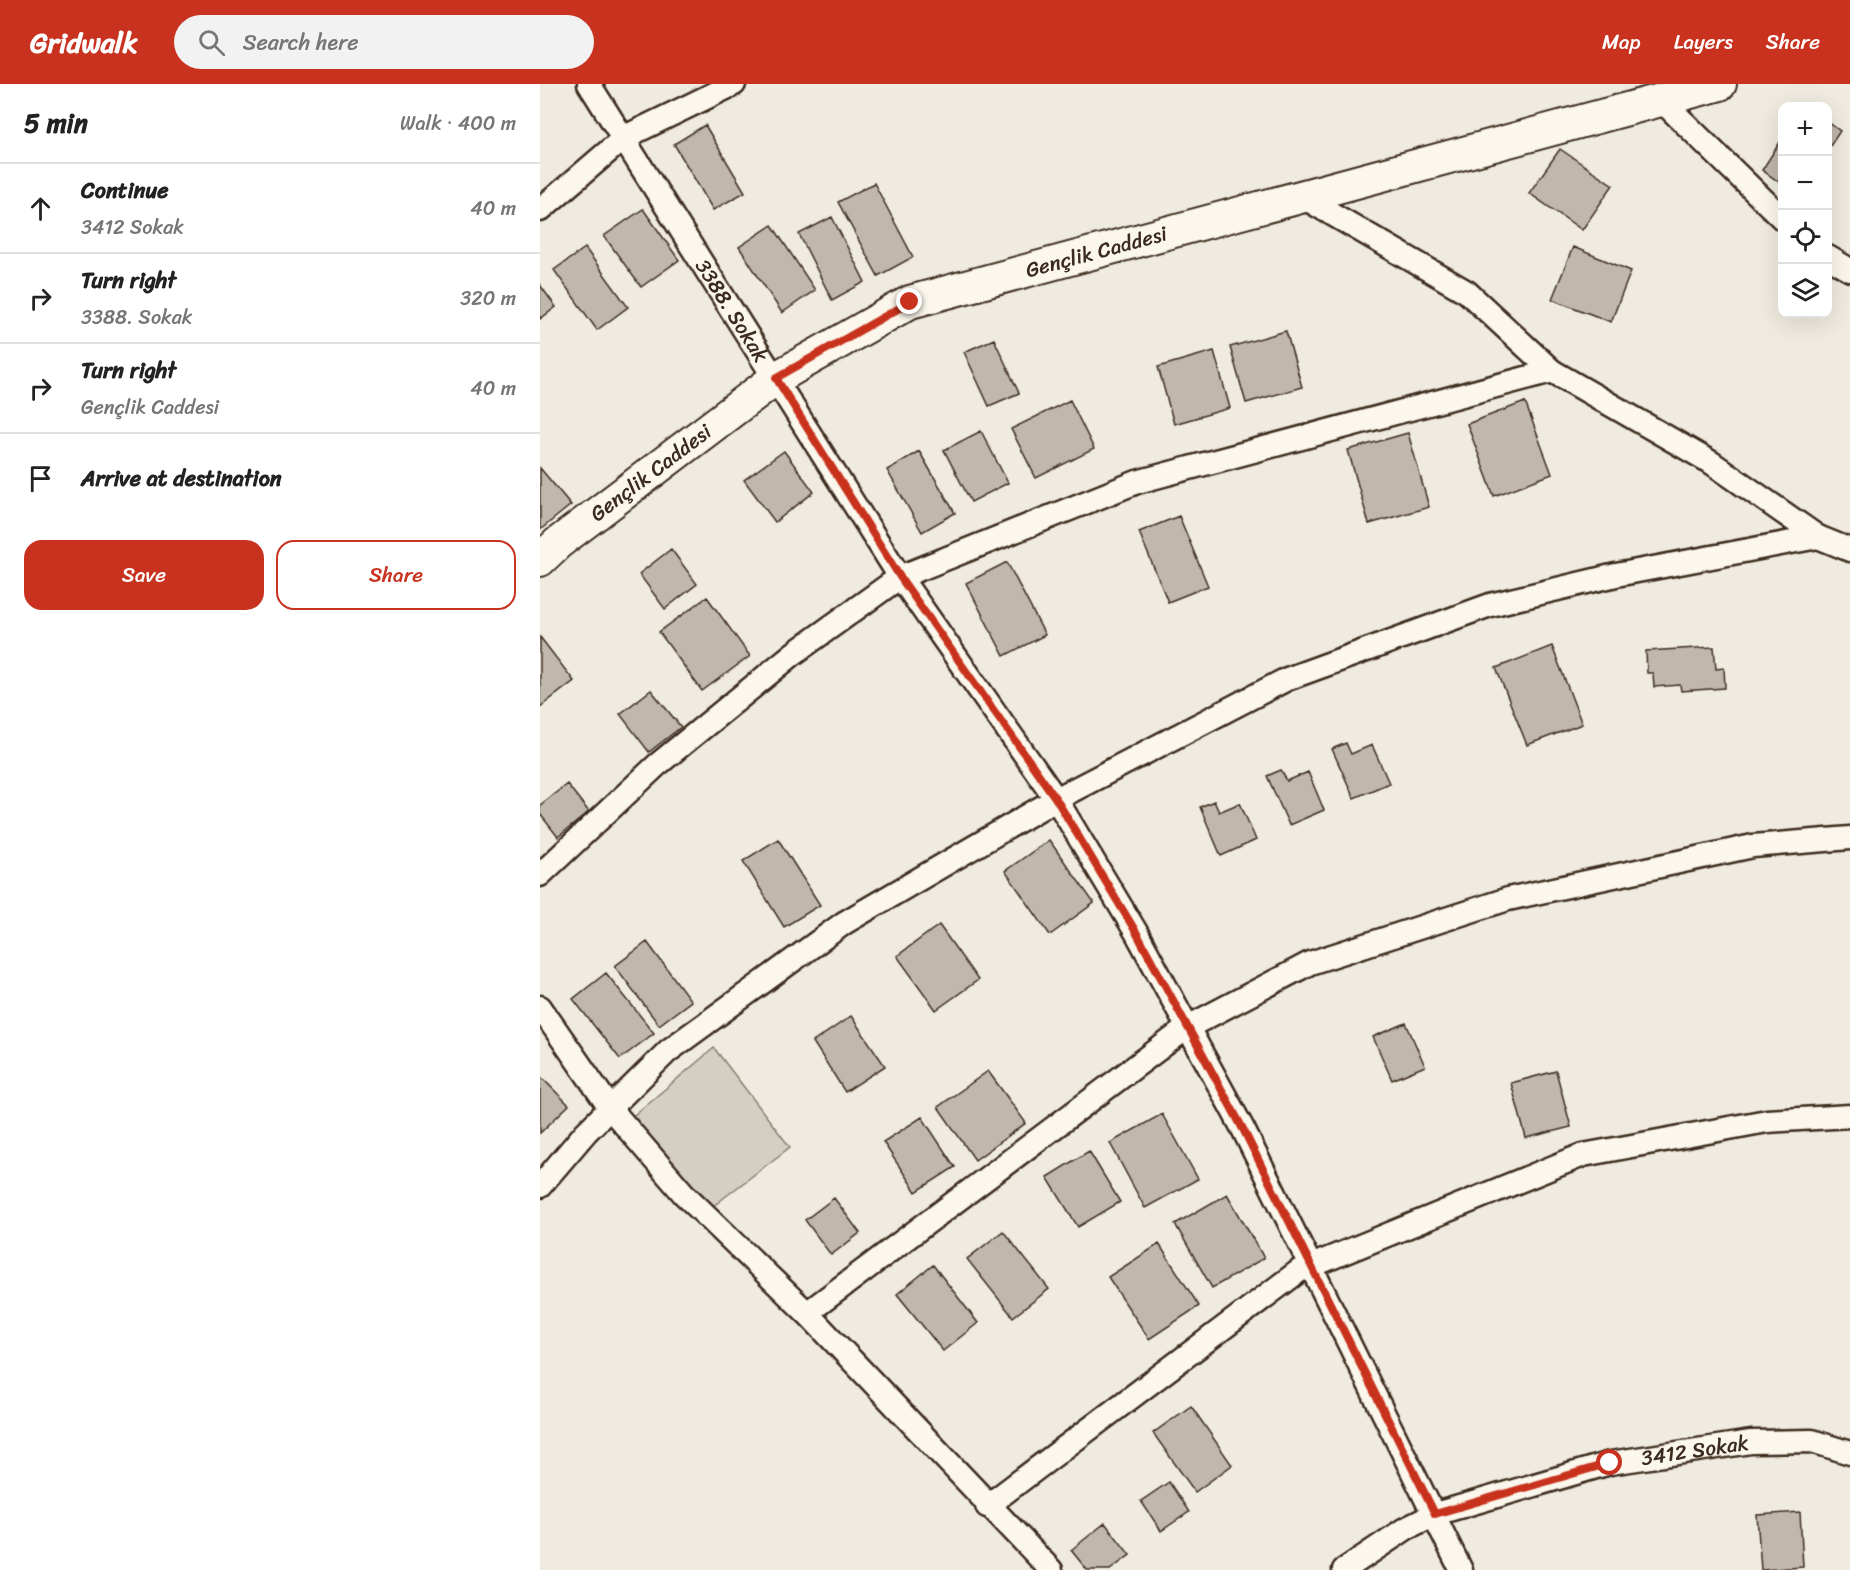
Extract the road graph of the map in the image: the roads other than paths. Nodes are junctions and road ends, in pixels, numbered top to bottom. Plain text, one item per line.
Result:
1 (589, 84) edge
2 (734, 84) edge
3 (1720, 84) edge
4 (1662, 102) junction
5 (625, 137) junction
6 (1301, 196) junction
7 (540, 210) edge
8 (1778, 214) edge
9 (1832, 260) edge
10 (1850, 270) edge
11 (1552, 371) junction
12 (776, 378) junction
13 (1818, 537) junction
14 (1850, 550) edge
15 (540, 560) edge
16 (900, 577) junction
17 (1056, 799) junction
18 (1850, 838) edge
19 (540, 875) edge
20 (540, 1008) edge
21 (1188, 1027) junction
22 (610, 1108) junction
23 (1850, 1116) edge
24 (540, 1186) edge
25 (1312, 1267) junction
26 (807, 1313) junction
27 (1850, 1454) edge
28 (987, 1506) junction
29 (1435, 1514) junction
30 (1051, 1570) edge
31 (1344, 1570) edge
32 (1461, 1570) edge

1 - 5 street, 3388. Sokak
2 - 5 street
3 - 4 street, Gençlik Caddesi
4 - 6 street, Gençlik Caddesi
4 - 8 street
5 - 7 street
5 - 12 street, 3388. Sokak
6 - 11 street
6 - 12 street, Gençlik Caddesi
9 - 10 street
11 - 13 street
11 - 16 street
12 - 15 street, Gençlik Caddesi
12 - 16 street, 3388. Sokak
13 - 14 street
13 - 17 street
16 - 17 street, 3388. Sokak
16 - 19 street
17 - 21 street, 3388. Sokak
17 - 22 street
18 - 21 street
20 - 22 street
21 - 25 street, 3388. Sokak
21 - 26 street
22 - 24 street
22 - 26 street
23 - 25 street
25 - 28 street
25 - 29 street, 3388. Sokak
26 - 28 street
27 - 29 street, 3412 Sokak
28 - 30 street
29 - 31 street, 3412 Sokak
29 - 32 street, 3388. Sokak

